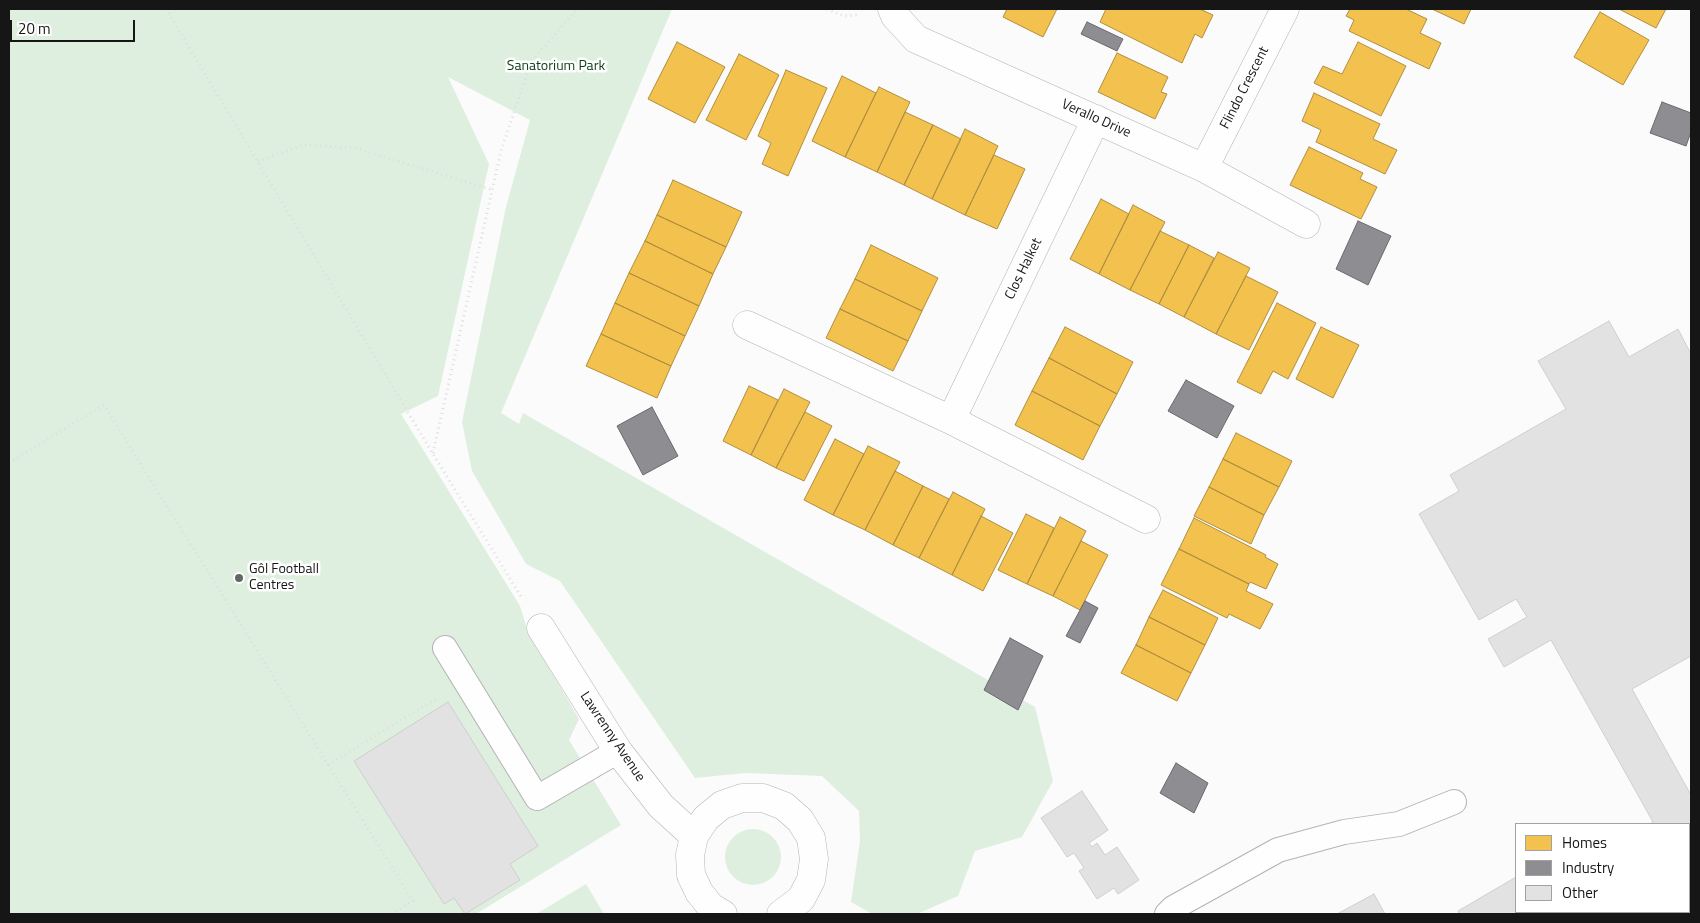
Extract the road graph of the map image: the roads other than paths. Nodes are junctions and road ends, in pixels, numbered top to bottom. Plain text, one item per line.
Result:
1 (892, 9) edge
2 (1285, 9) edge
3 (1096, 119) junction
4 (1204, 168) junction
5 (1306, 224) dead end
6 (747, 325) dead end
7 (951, 420) junction
8 (1146, 520) dead end
9 (541, 628) road end
10 (445, 648) dead end
11 (618, 751) junction
12 (1454, 802) dead end
13 (694, 836) junction
14 (723, 914) edge
15 (784, 914) edge
16 (1167, 914) edge

1 - 3 street, Verallo Drive
2 - 4 street, Flindo Crescent
3 - 4 street, Verallo Drive
3 - 7 street, Clos Halket
4 - 5 street, Verallo Drive
6 - 7 street
7 - 8 street
9 - 11 street, Lawrenny Avenue
10 - 11 lane
11 - 13 street, Lawrenny Avenue
12 - 16 lane
13 - 14 street
13 - 15 street

